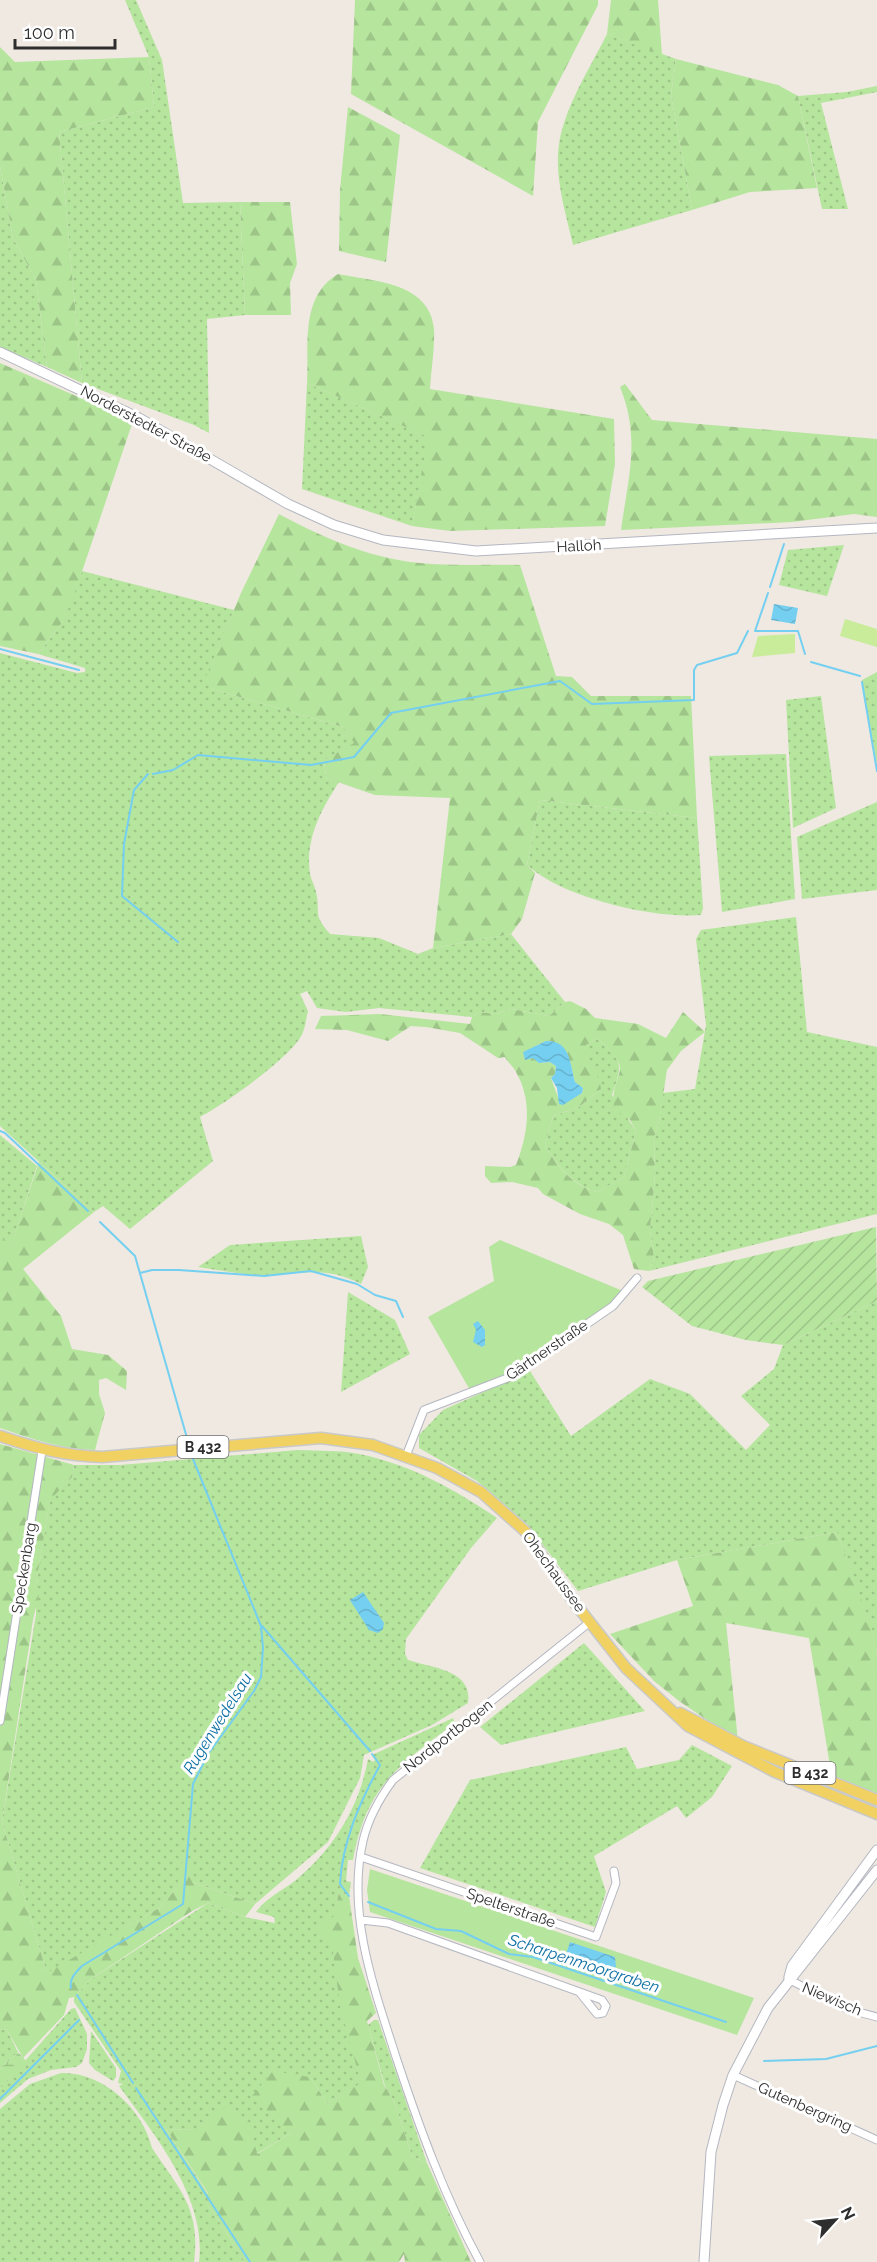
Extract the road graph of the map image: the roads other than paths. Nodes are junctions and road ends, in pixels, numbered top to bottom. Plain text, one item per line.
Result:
1 (0, 352) edge
2 (288, 504) joint
3 (877, 528) edge
4 (637, 1278) dead end
5 (0, 1436) edge
6 (42, 1451) junction
7 (406, 1456) junction
8 (590, 1622) junction
9 (664, 1705) junction
10 (0, 1721) edge
11 (877, 1800) edge
12 (877, 1814) edge
13 (877, 1850) edge
14 (361, 1857) junction
15 (877, 1870) edge
16 (614, 1871) dead end
17 (361, 1920) junction
18 (788, 1979) junction
19 (580, 1993) dead end
20 (877, 2017) edge
21 (734, 2075) junction
22 (877, 2140) edge
23 (480, 2262) edge
24 (704, 2262) edge

1 - 2 main road, Norderstedter Straße
2 - 3 main road, Halloh
4 - 7 street, Gärtnerstraße
5 - 6 main road, Ohechaussee / B 432
6 - 7 main road, Ohechaussee / B 432
6 - 10 street, Speckenbarg
7 - 8 main road, Ohechaussee / B 432
8 - 9 main road, Ohechaussee / B 432
8 - 14 street, Nordportbogen
9 - 11 main road, Ohechaussee / B 432
9 - 12 main road, Ohechaussee / B 432
13 - 18 main road
14 - 16 street, Spelterstraße
14 - 17 street, Nordportbogen
15 - 18 main road
17 - 19 street
17 - 23 street, Nordportbogen
18 - 20 street, Niewisch
18 - 21 main road
21 - 22 street, Gutenbergring
21 - 24 main road

